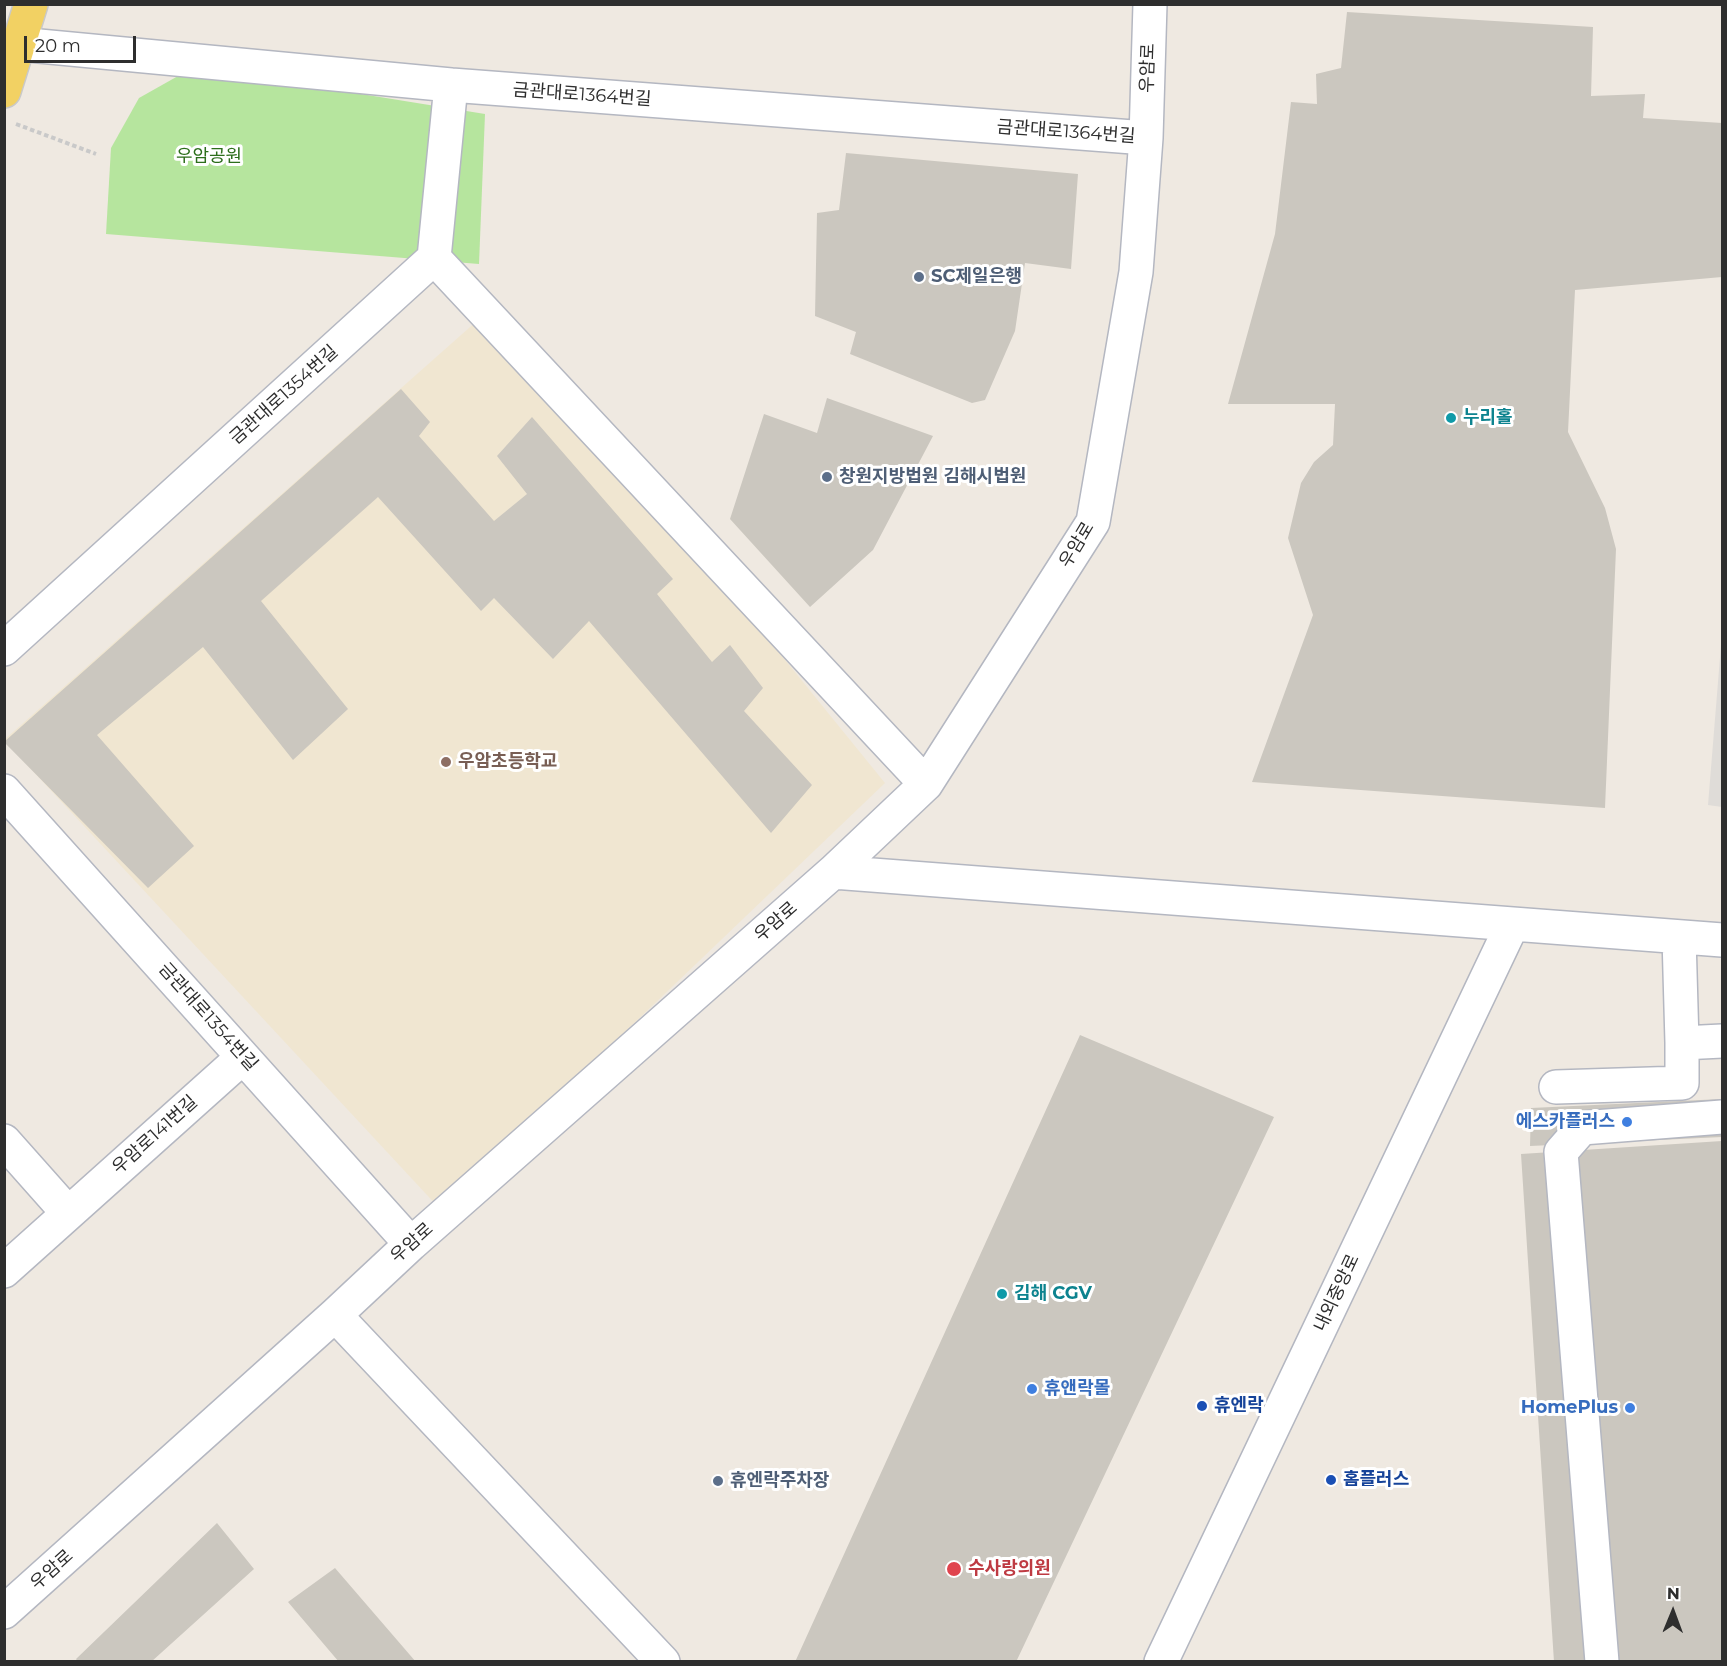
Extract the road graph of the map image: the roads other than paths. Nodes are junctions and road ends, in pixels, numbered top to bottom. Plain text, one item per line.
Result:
1 (32, 4) edge
2 (1150, 4) edge
3 (18, 44) junction
4 (451, 85) junction
5 (4, 91) edge
6 (1146, 138) junction
7 (434, 258) junction
8 (4, 649) edge
9 (926, 784) junction
10 (4, 790) edge
11 (833, 872) junction
12 (1512, 925) junction
13 (1679, 937) junction
14 (1722, 940) edge
15 (1722, 1041) edge
16 (1682, 1043) junction
17 (243, 1057) junction
18 (1556, 1087) dead end
19 (1722, 1117) edge
20 (4, 1141) edge
21 (68, 1213) junction
22 (411, 1244) junction
23 (4, 1271) edge
24 (335, 1315) junction
25 (4, 1612) edge
26 (663, 1662) edge
27 (1161, 1662) edge
28 (1602, 1662) edge

1 - 3 main road
2 - 6 street, 우암로
3 - 4 street, 금관대로1364번길
3 - 5 main road
4 - 6 street, 금관대로1364번길
4 - 7 street
6 - 9 street, 우암로
7 - 8 street, 금관대로1354번길
7 - 9 street
9 - 11 street, 우암로
10 - 17 street, 금관대로1354번길
11 - 12 street
11 - 22 street, 우암로
12 - 13 street
12 - 27 street, 내외중앙로
13 - 14 street
13 - 16 street
15 - 16 street
16 - 18 street
17 - 21 street, 우암로141번길
17 - 22 street, 금관대로1354번길
19 - 28 street
20 - 21 street
21 - 23 street, 우암로141번길
22 - 24 street, 우암로
24 - 25 street, 우암로
24 - 26 street

